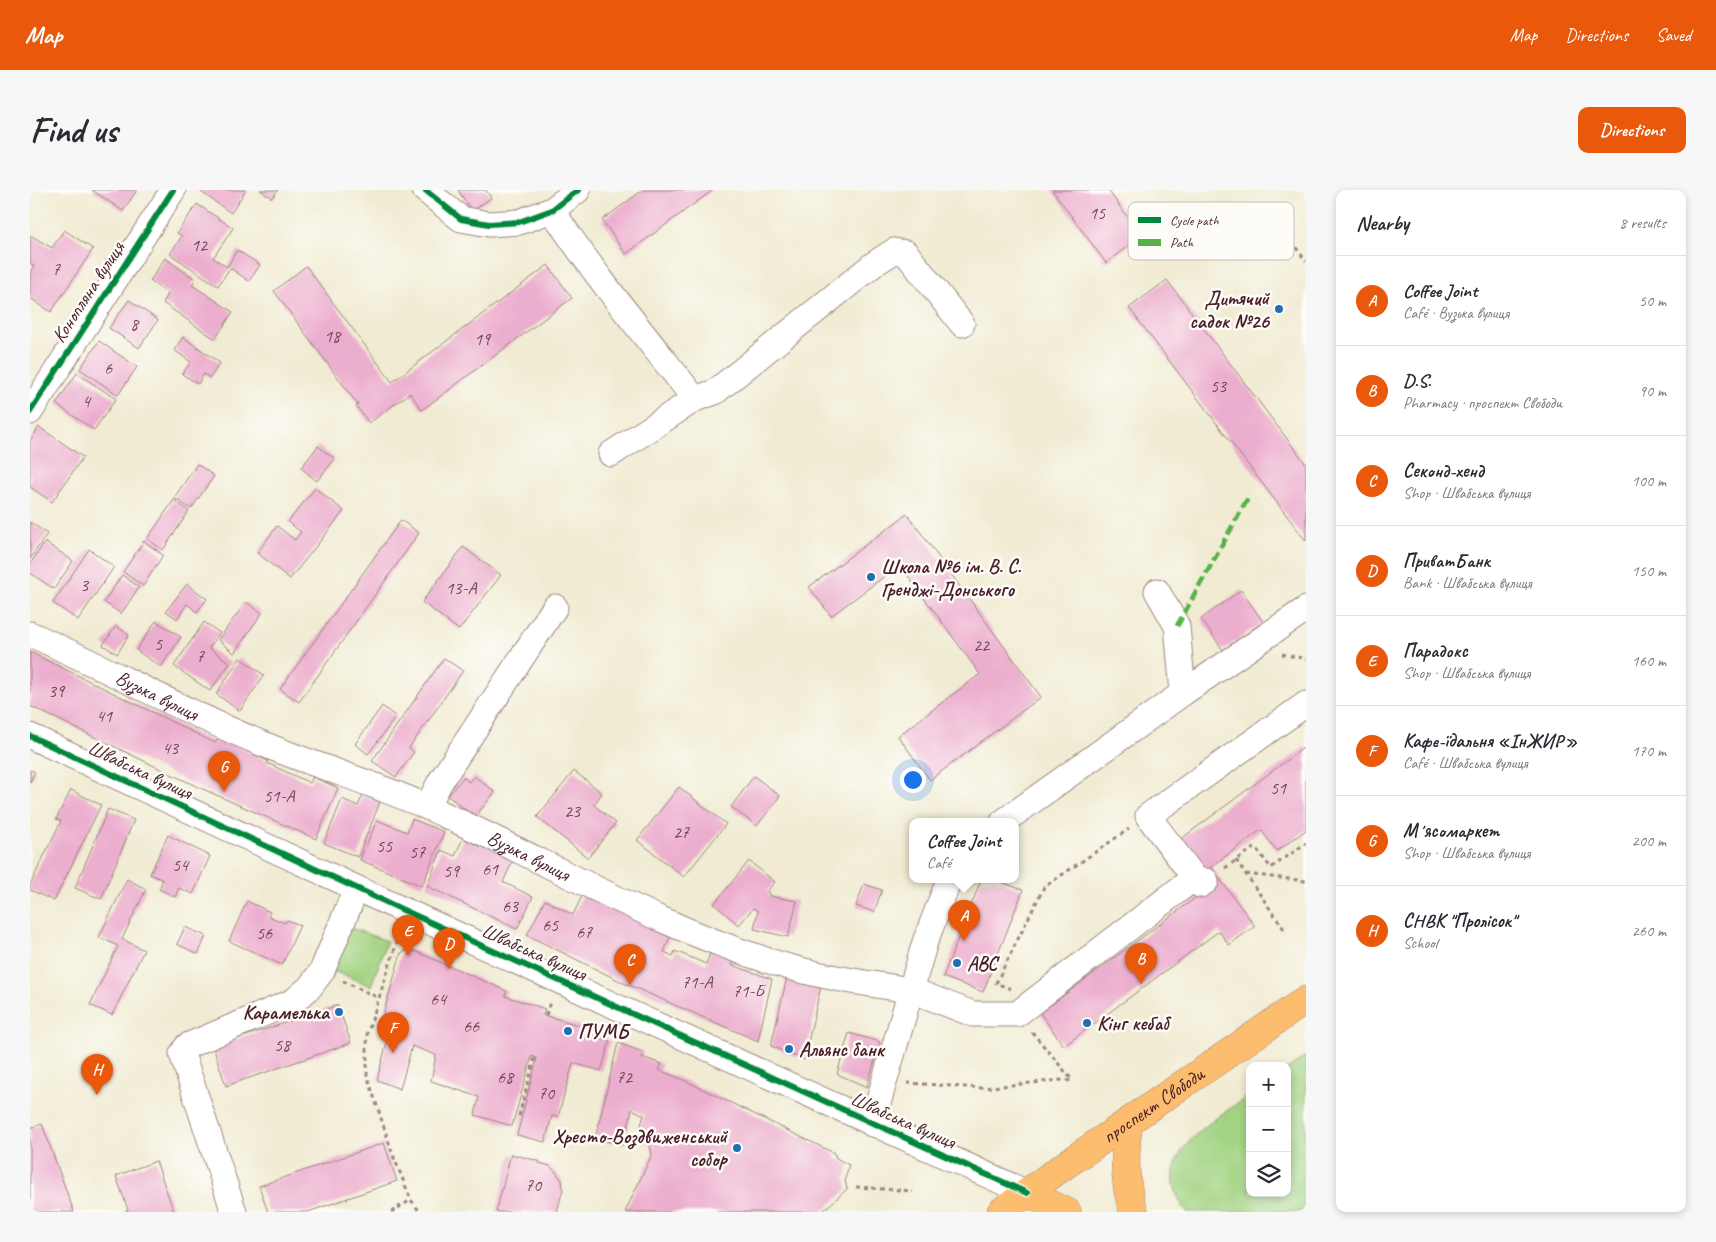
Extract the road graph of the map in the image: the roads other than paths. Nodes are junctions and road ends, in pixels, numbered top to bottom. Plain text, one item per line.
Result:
1 (173, 190) edge
2 (425, 190) edge
3 (578, 190) edge
4 (552, 210) junction
5 (962, 324) dead end
6 (695, 398) junction
7 (30, 412) edge
8 (611, 454) dead end
9 (1157, 591) dead end
10 (555, 607) dead end
11 (1306, 609) edge
12 (30, 634) edge
13 (1183, 693) junction
14 (1306, 704) edge
15 (30, 736) edge
16 (427, 807) junction
17 (1009, 818) edge
18 (949, 883) edge
19 (356, 889) junction
20 (911, 990) junction
21 (1306, 1000) edge
22 (1128, 1123) junction
23 (872, 1124) junction
24 (1028, 1193) junction
25 (234, 1212) edge
26 (1001, 1212) edge
27 (1067, 1212) edge
28 (1134, 1212) edge

1 - 7 street, Конопляна вулиця
2 - 4 street
3 - 4 street
4 - 6 street
5 - 6 street
6 - 8 street
9 - 13 street
10 - 16 street
11 - 13 street
12 - 16 street, Вузька вулиця
13 - 17 street
14 - 20 street, Вузька вулиця
15 - 19 street, Швабська вулиця
16 - 20 street, Вузька вулиця
18 - 20 street
19 - 23 street, Швабська вулиця
19 - 25 street
20 - 23 street
21 - 22 main road, проспект Свободи
22 - 24 main road, проспект Свободи
22 - 28 main road
23 - 24 street, Швабська вулиця
24 - 26 main road, проспект Свободи
24 - 27 main road

